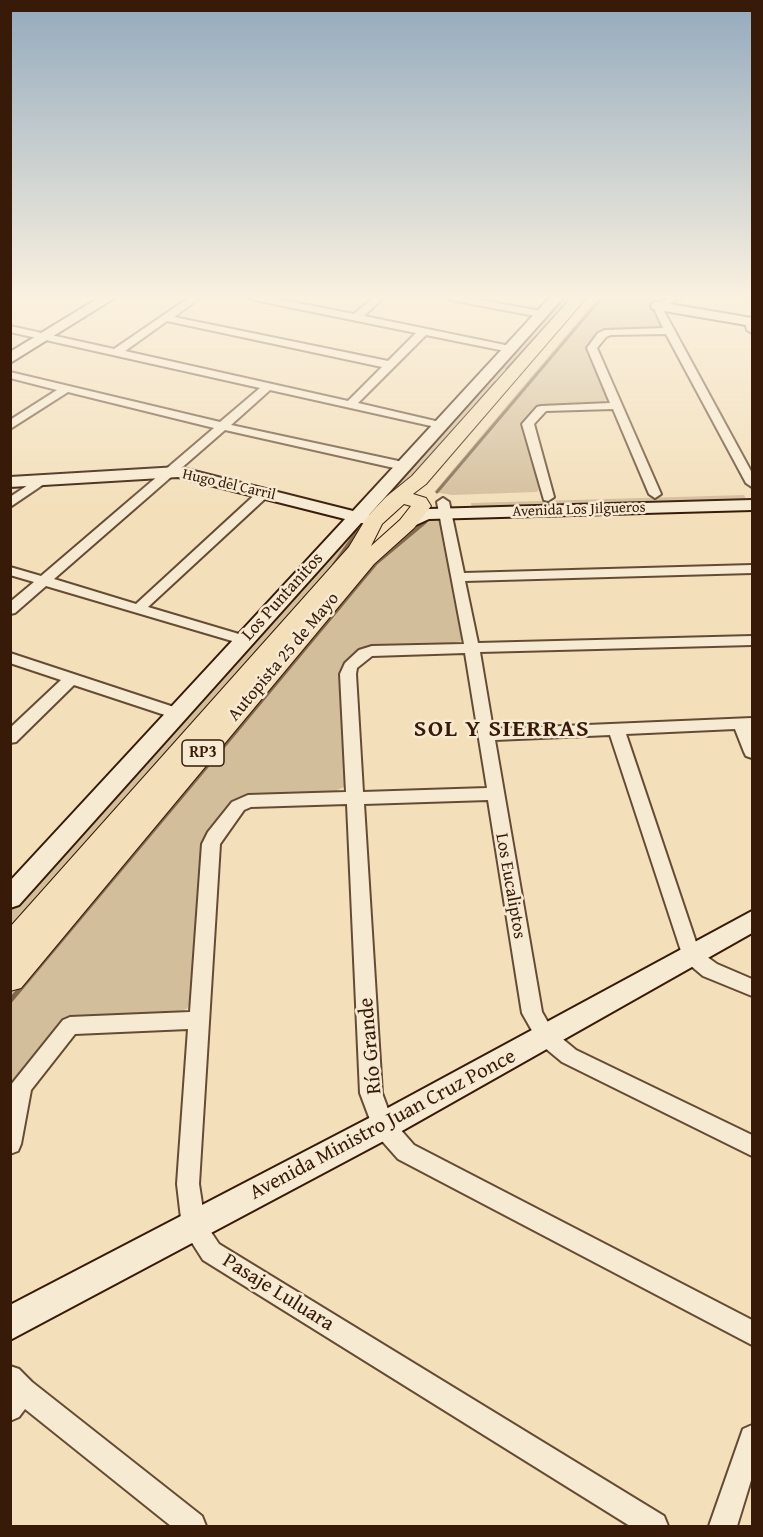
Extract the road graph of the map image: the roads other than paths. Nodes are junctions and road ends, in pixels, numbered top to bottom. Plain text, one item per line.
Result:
1 (192, 369) edge
2 (386, 369) edge
3 (492, 369) edge
4 (517, 369) edge
5 (530, 369) edge
6 (600, 369) edge
7 (690, 369) edge
8 (10, 375) edge
9 (269, 386) junction
10 (65, 389) junction
11 (350, 405) junction
12 (615, 406) junction
13 (440, 425) junction
14 (10, 426) edge
15 (222, 426) junction
16 (403, 466) junction
17 (169, 471) junction
18 (40, 481) junction
19 (10, 483) edge
20 (753, 483) edge
21 (753, 490) edge
22 (264, 493) junction
23 (655, 494) junction
24 (549, 497) junction
25 (393, 501) junction
26 (10, 503) edge
27 (420, 503) junction
28 (753, 505) edge
29 (444, 507) junction
30 (367, 521) junction
31 (403, 528) junction
32 (753, 569) edge
33 (10, 571) edge
34 (458, 577) junction
35 (44, 581) junction
36 (138, 609) junction
37 (10, 610) edge
38 (244, 640) junction
39 (753, 640) edge
40 (472, 649) junction
41 (10, 658) edge
42 (70, 680) junction
43 (177, 714) junction
44 (747, 724) edge
45 (616, 729) junction
46 (485, 735) junction
47 (10, 738) edge
48 (753, 752) edge
49 (494, 794) junction
50 (356, 798) junction
51 (10, 898) edge
52 (753, 921) edge
53 (10, 948) edge
54 (691, 955) junction
55 (10, 979) edge
56 (753, 988) edge
57 (200, 1020) junction
58 (546, 1038) junction
59 (383, 1126) junction
60 (10, 1144) edge
61 (753, 1146) edge
62 (194, 1227) junction
63 (10, 1323) edge
64 (753, 1333) edge
65 (15, 1392) edge
66 (753, 1438) edge
67 (189, 1526) edge
68 (654, 1527) edge
69 (723, 1527) edge

1 - 9 street
2 - 11 street
3 - 13 street, Los Puntanitos
4 - 25 main road, RP3
5 - 27 main road, RP3
6 - 12 street
7 - 20 street
8 - 10 street
9 - 11 street
9 - 15 street
10 - 14 street
10 - 15 street
11 - 13 street
12 - 23 street
12 - 24 street
13 - 16 street, Los Puntanitos
15 - 16 street
15 - 17 street
16 - 30 street, Los Puntanitos
17 - 18 street, Hugo del Carril
17 - 22 street, Hugo del Carril
17 - 35 street
18 - 19 street, Hugo del Carril
18 - 26 street
21 - 23 street, Avenida Los Jilgueros
22 - 30 street, Hugo del Carril
22 - 36 street
23 - 24 street, Avenida Los Jilgueros
24 - 29 street, Avenida Los Jilgueros
25 - 27 main road
25 - 30 main road, RP3
27 - 29 street, Avenida Los Jilgueros
27 - 31 main road, RP3
28 - 29 street, Avenida Los Jilgueros
29 - 31 street, Avenida Los Jilgueros
29 - 34 street, Los Eucaliptos
30 - 31 main road
30 - 38 street, Los Puntanitos
30 - 53 main road, Autopista 25 de Mayo / RP3
31 - 55 main road, Autopista 25 de Mayo / RP3
32 - 34 street
33 - 35 street
34 - 40 street, Los Eucaliptos
35 - 36 street
35 - 37 street
36 - 38 street
38 - 43 street, Los Puntanitos
39 - 40 street
40 - 46 street, Los Eucaliptos
40 - 50 street, Río Grande
41 - 42 street
42 - 43 street
42 - 47 street
43 - 51 street, Los Puntanitos
44 - 45 street
44 - 48 street
45 - 46 street
45 - 54 street
46 - 49 street, Los Eucaliptos
49 - 50 street
49 - 58 street, Los Eucaliptos
50 - 57 street, Pasaje Luluara
50 - 59 street, Río Grande
52 - 54 street, Avenida Ministro Juan Cruz Ponce
54 - 56 street
54 - 58 street, Avenida Ministro Juan Cruz Ponce
57 - 60 street
57 - 62 street, Pasaje Luluara
58 - 59 street, Avenida Ministro Juan Cruz Ponce
58 - 61 street, Los Eucaliptos
59 - 62 street, Avenida Ministro Juan Cruz Ponce
59 - 64 street, Río Grande
62 - 63 street, Avenida Ministro Juan Cruz Ponce
62 - 68 street, Pasaje Luluara
65 - 67 street
66 - 69 street

